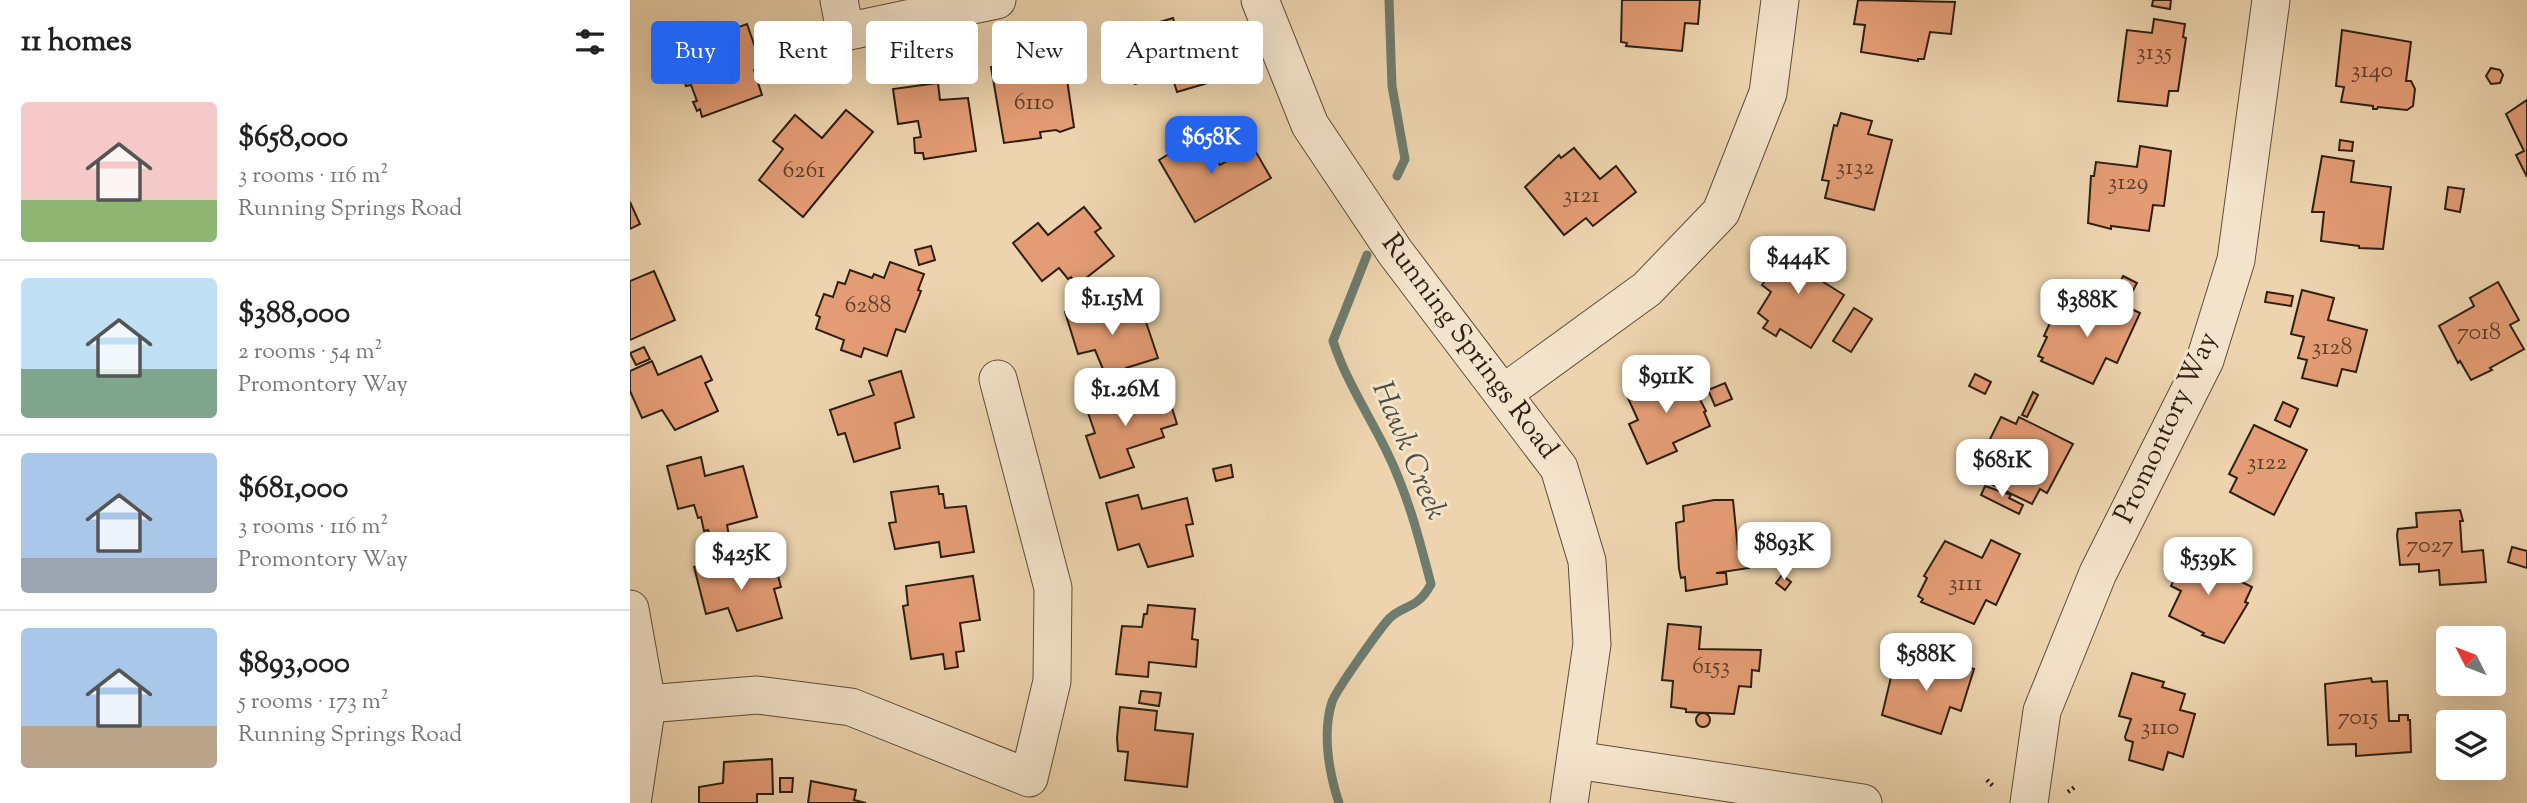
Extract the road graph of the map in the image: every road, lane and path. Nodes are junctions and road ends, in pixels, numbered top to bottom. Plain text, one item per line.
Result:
1 (839, 0) edge
2 (997, 0) edge
3 (1260, 0) edge
4 (1780, 0) edge
5 (2271, 0) edge
6 (998, 379) dead end
7 (1504, 393) junction
8 (630, 609) edge
9 (648, 704) junction
10 (1576, 760) junction
11 (1987, 780) dead end
12 (1993, 786) dead end
13 (2076, 786) dead end
14 (2068, 792) dead end
15 (632, 803) edge
16 (1569, 803) edge
17 (1864, 803) edge
18 (2029, 803) edge

1 - 2 street
3 - 7 street, Running Springs Road
4 - 7 street
5 - 18 street, Promontory Way
6 - 9 street
7 - 10 street, Running Springs Road
8 - 9 street
9 - 15 street
10 - 16 street, Running Springs Road
10 - 17 street
11 - 12 path
13 - 14 path

